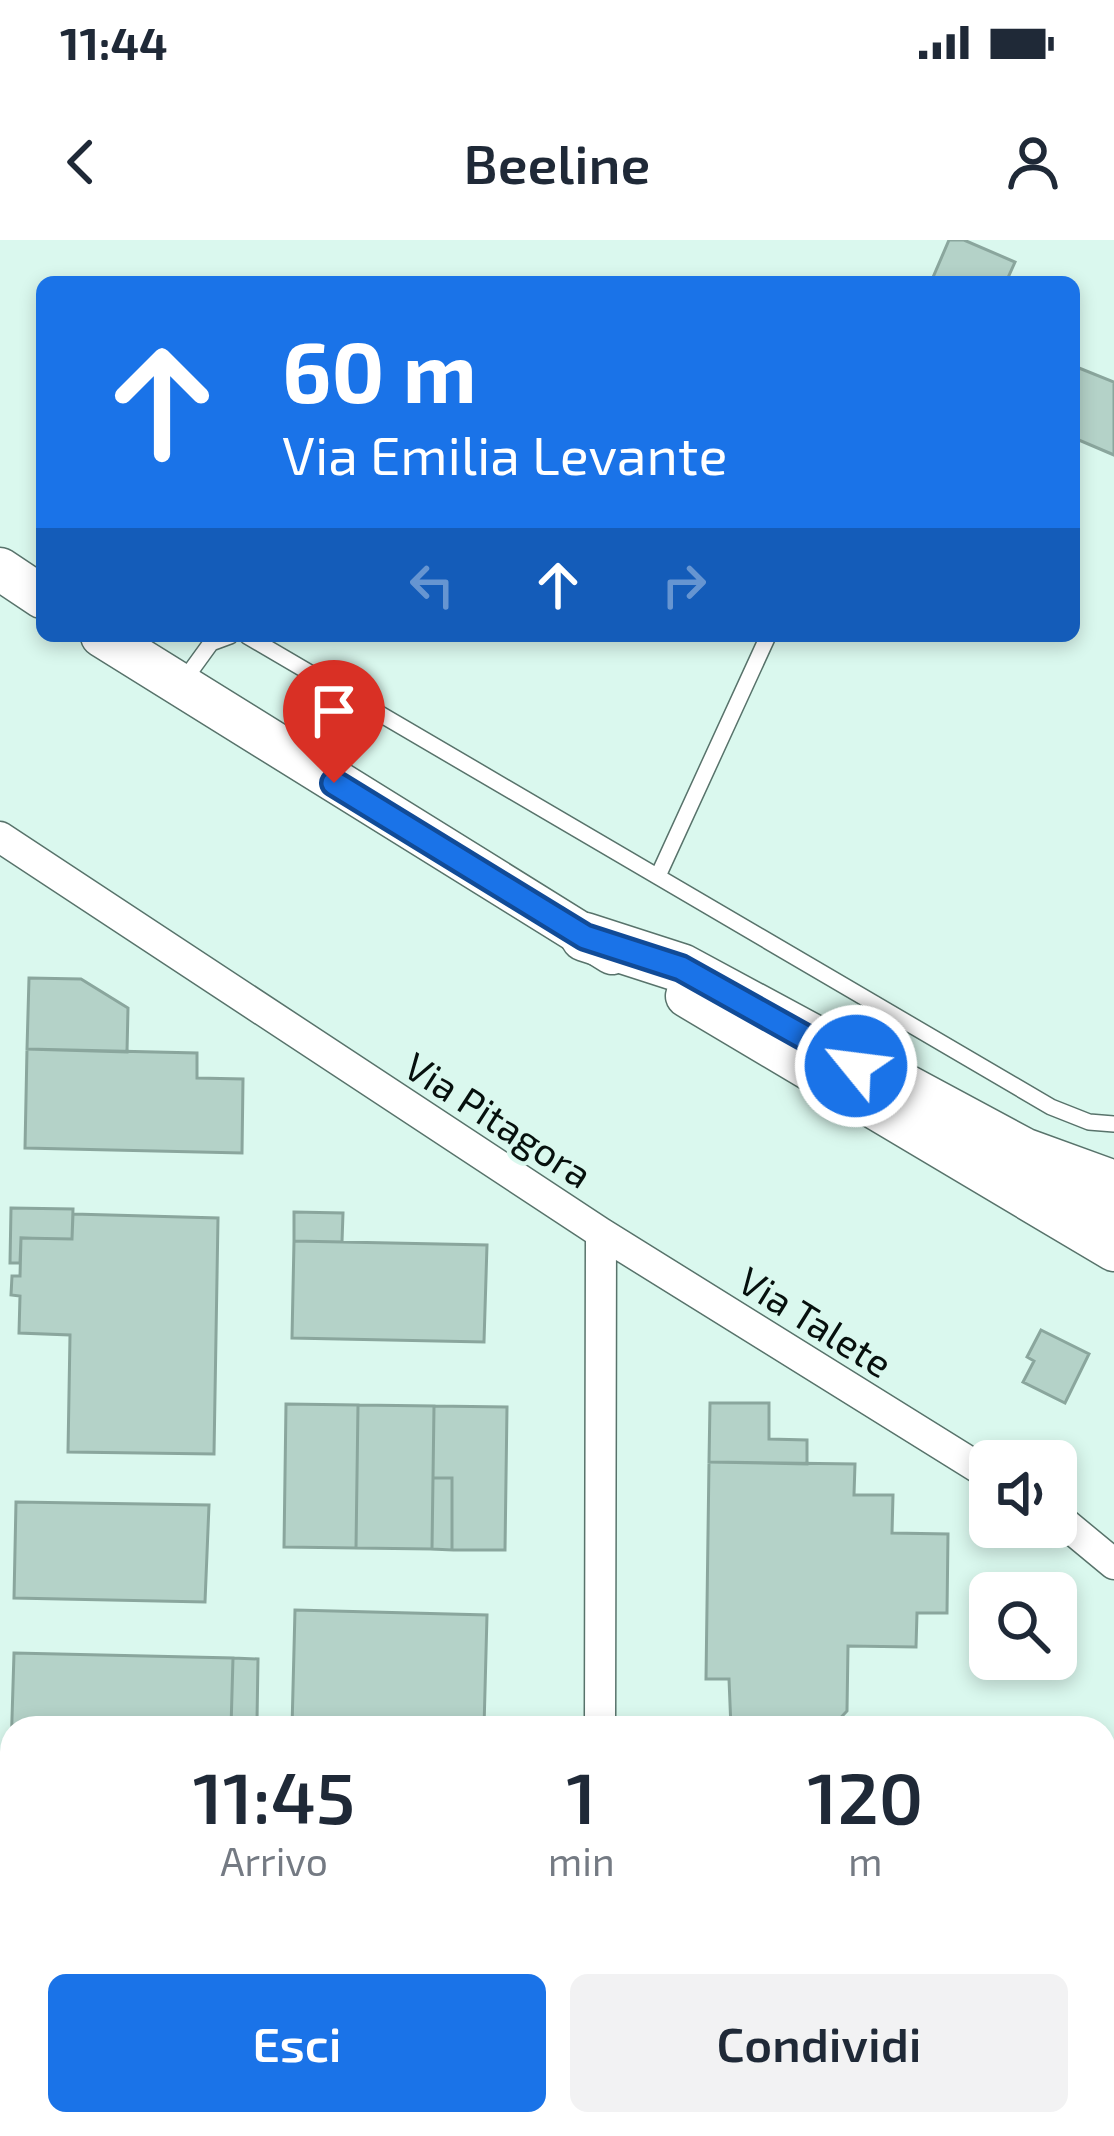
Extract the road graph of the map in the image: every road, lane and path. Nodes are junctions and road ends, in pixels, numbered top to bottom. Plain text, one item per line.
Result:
1 (0, 569) edge
2 (36, 593) edge
3 (111, 642) edge
4 (214, 642) edge
5 (258, 642) edge
6 (765, 642) edge
7 (181, 686) junction
8 (0, 838) edge
9 (658, 876) junction
10 (585, 937) junction
11 (1114, 1124) edge
12 (920, 1132) junction
13 (1114, 1186) edge
14 (1114, 1226) edge
15 (601, 1233) junction
16 (1114, 1250) edge
17 (969, 1462) edge
18 (1077, 1533) edge
19 (1114, 1564) edge
20 (600, 1716) edge

1 - 2 main road
3 - 7 main road
4 - 7 lane
5 - 9 lane
6 - 9 lane
7 - 10 main road
8 - 15 street, Via Pitagora
9 - 11 lane
10 - 12 main road
10 - 13 highway
12 - 14 highway
12 - 16 main road
15 - 17 street, Via Talete
15 - 20 street, Via Pitagora
18 - 19 street

